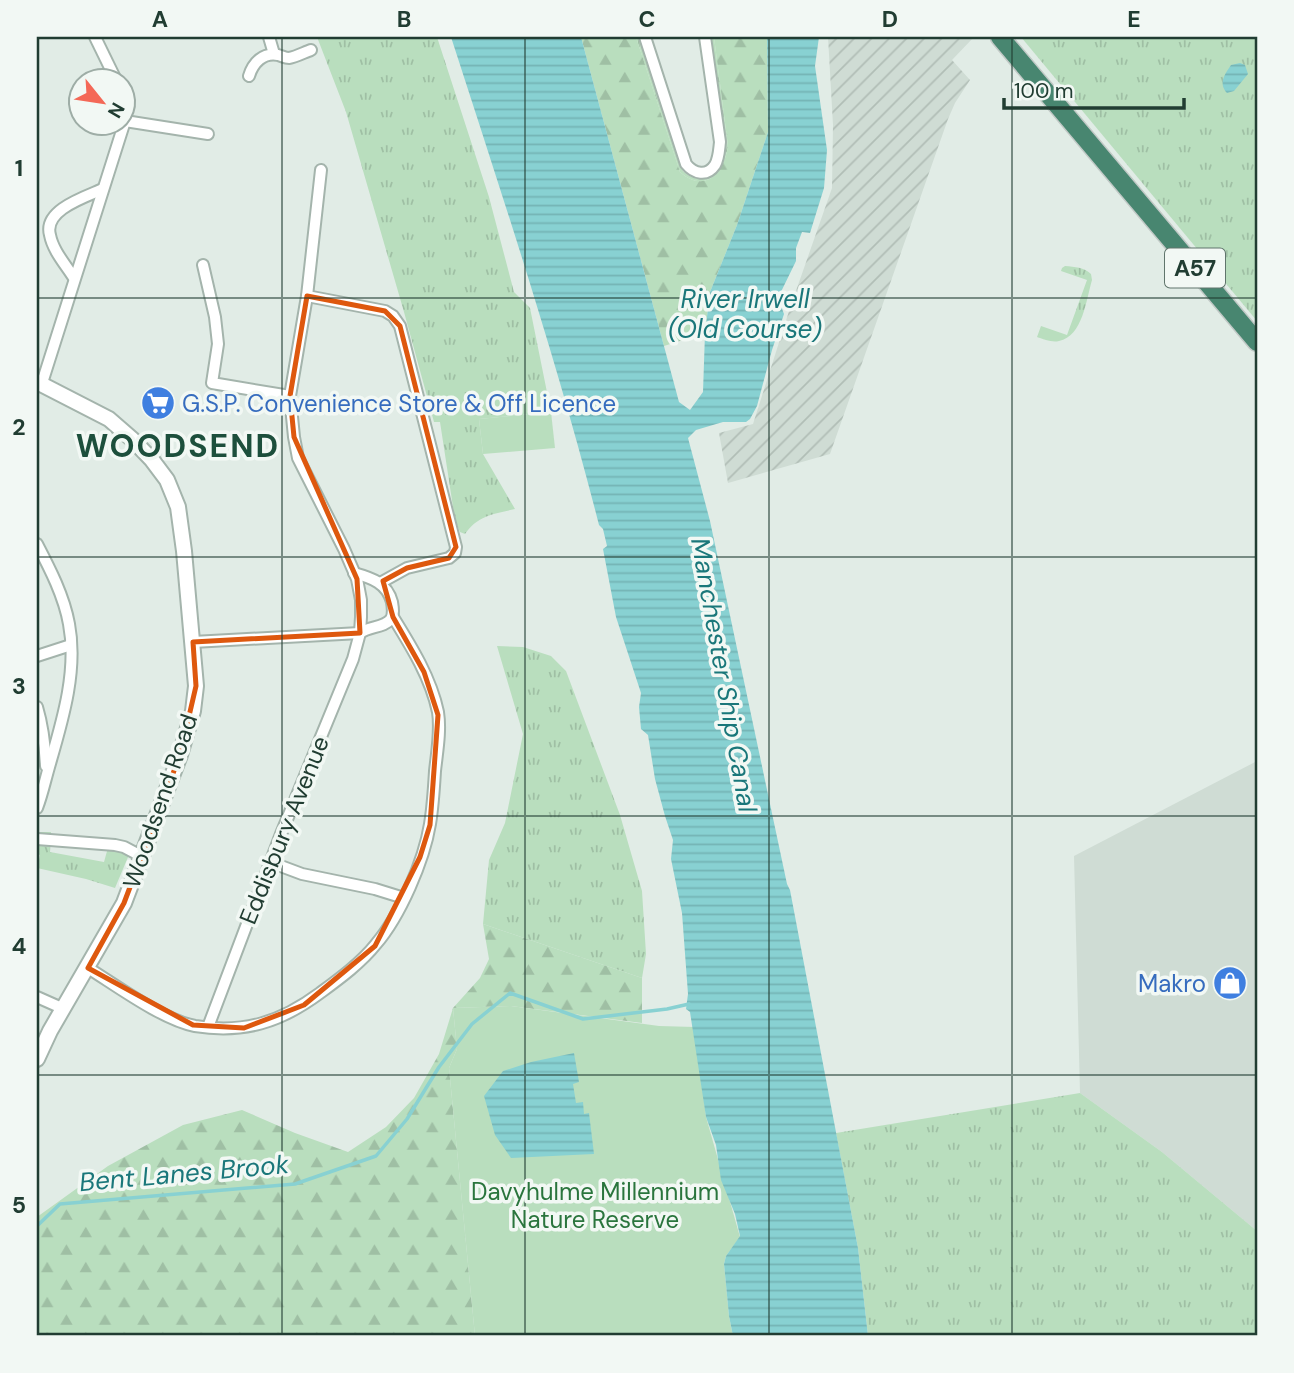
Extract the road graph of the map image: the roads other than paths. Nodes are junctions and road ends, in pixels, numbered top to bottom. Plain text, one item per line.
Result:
1 (94, 37) edge
2 (269, 37) edge
3 (645, 37) edge
4 (705, 37) edge
5 (999, 37) edge
6 (311, 50) dead end
7 (274, 54) junction
8 (109, 66) edge
9 (249, 76) dead end
10 (136, 123) edge
11 (208, 134) dead end
12 (120, 136) edge
13 (321, 170) dead end
14 (103, 189) junction
15 (204, 265) dead end
16 (74, 278) junction
17 (307, 296) junction
18 (1257, 342) edge
19 (39, 382) edge
20 (290, 396) junction
21 (37, 544) edge
22 (354, 573) junction
23 (380, 583) junction
24 (393, 617) junction
25 (360, 633) junction
26 (193, 642) junction
27 (71, 645) junction
28 (37, 656) edge
29 (37, 707) edge
30 (46, 780) junction
31 (37, 808) edge
32 (37, 839) edge
33 (141, 856) junction
34 (270, 862) junction
35 (404, 898) junction
36 (88, 968) junction
37 (37, 997) edge
38 (64, 1009) junction
39 (208, 1027) junction
40 (37, 1059) edge

1 - 8 street
2 - 7 street
3 - 4 street
5 - 18 highway, A57
6 - 7 street
7 - 9 street
10 - 11 street
12 - 14 street
13 - 17 street, Eddisbury Avenue
14 - 16 street
14 - 16 street
15 - 20 street
16 - 19 street
17 - 20 street, Eddisbury Avenue
17 - 23 street
19 - 26 street, Woodsend Road
20 - 22 street, Eddisbury Avenue
21 - 27 street
22 - 23 street
22 - 25 street, Eddisbury Avenue
23 - 24 street
24 - 25 street
24 - 35 street
25 - 26 street
25 - 34 street, Eddisbury Avenue
26 - 33 street, Woodsend Road
27 - 28 street
27 - 30 street
29 - 30 street
30 - 31 street
32 - 33 street
33 - 36 street, Woodsend Road
34 - 35 street
34 - 39 street, Eddisbury Avenue
35 - 39 street
36 - 38 street, Woodsend Road
36 - 39 street
37 - 38 street
38 - 40 street, Woodsend Road

